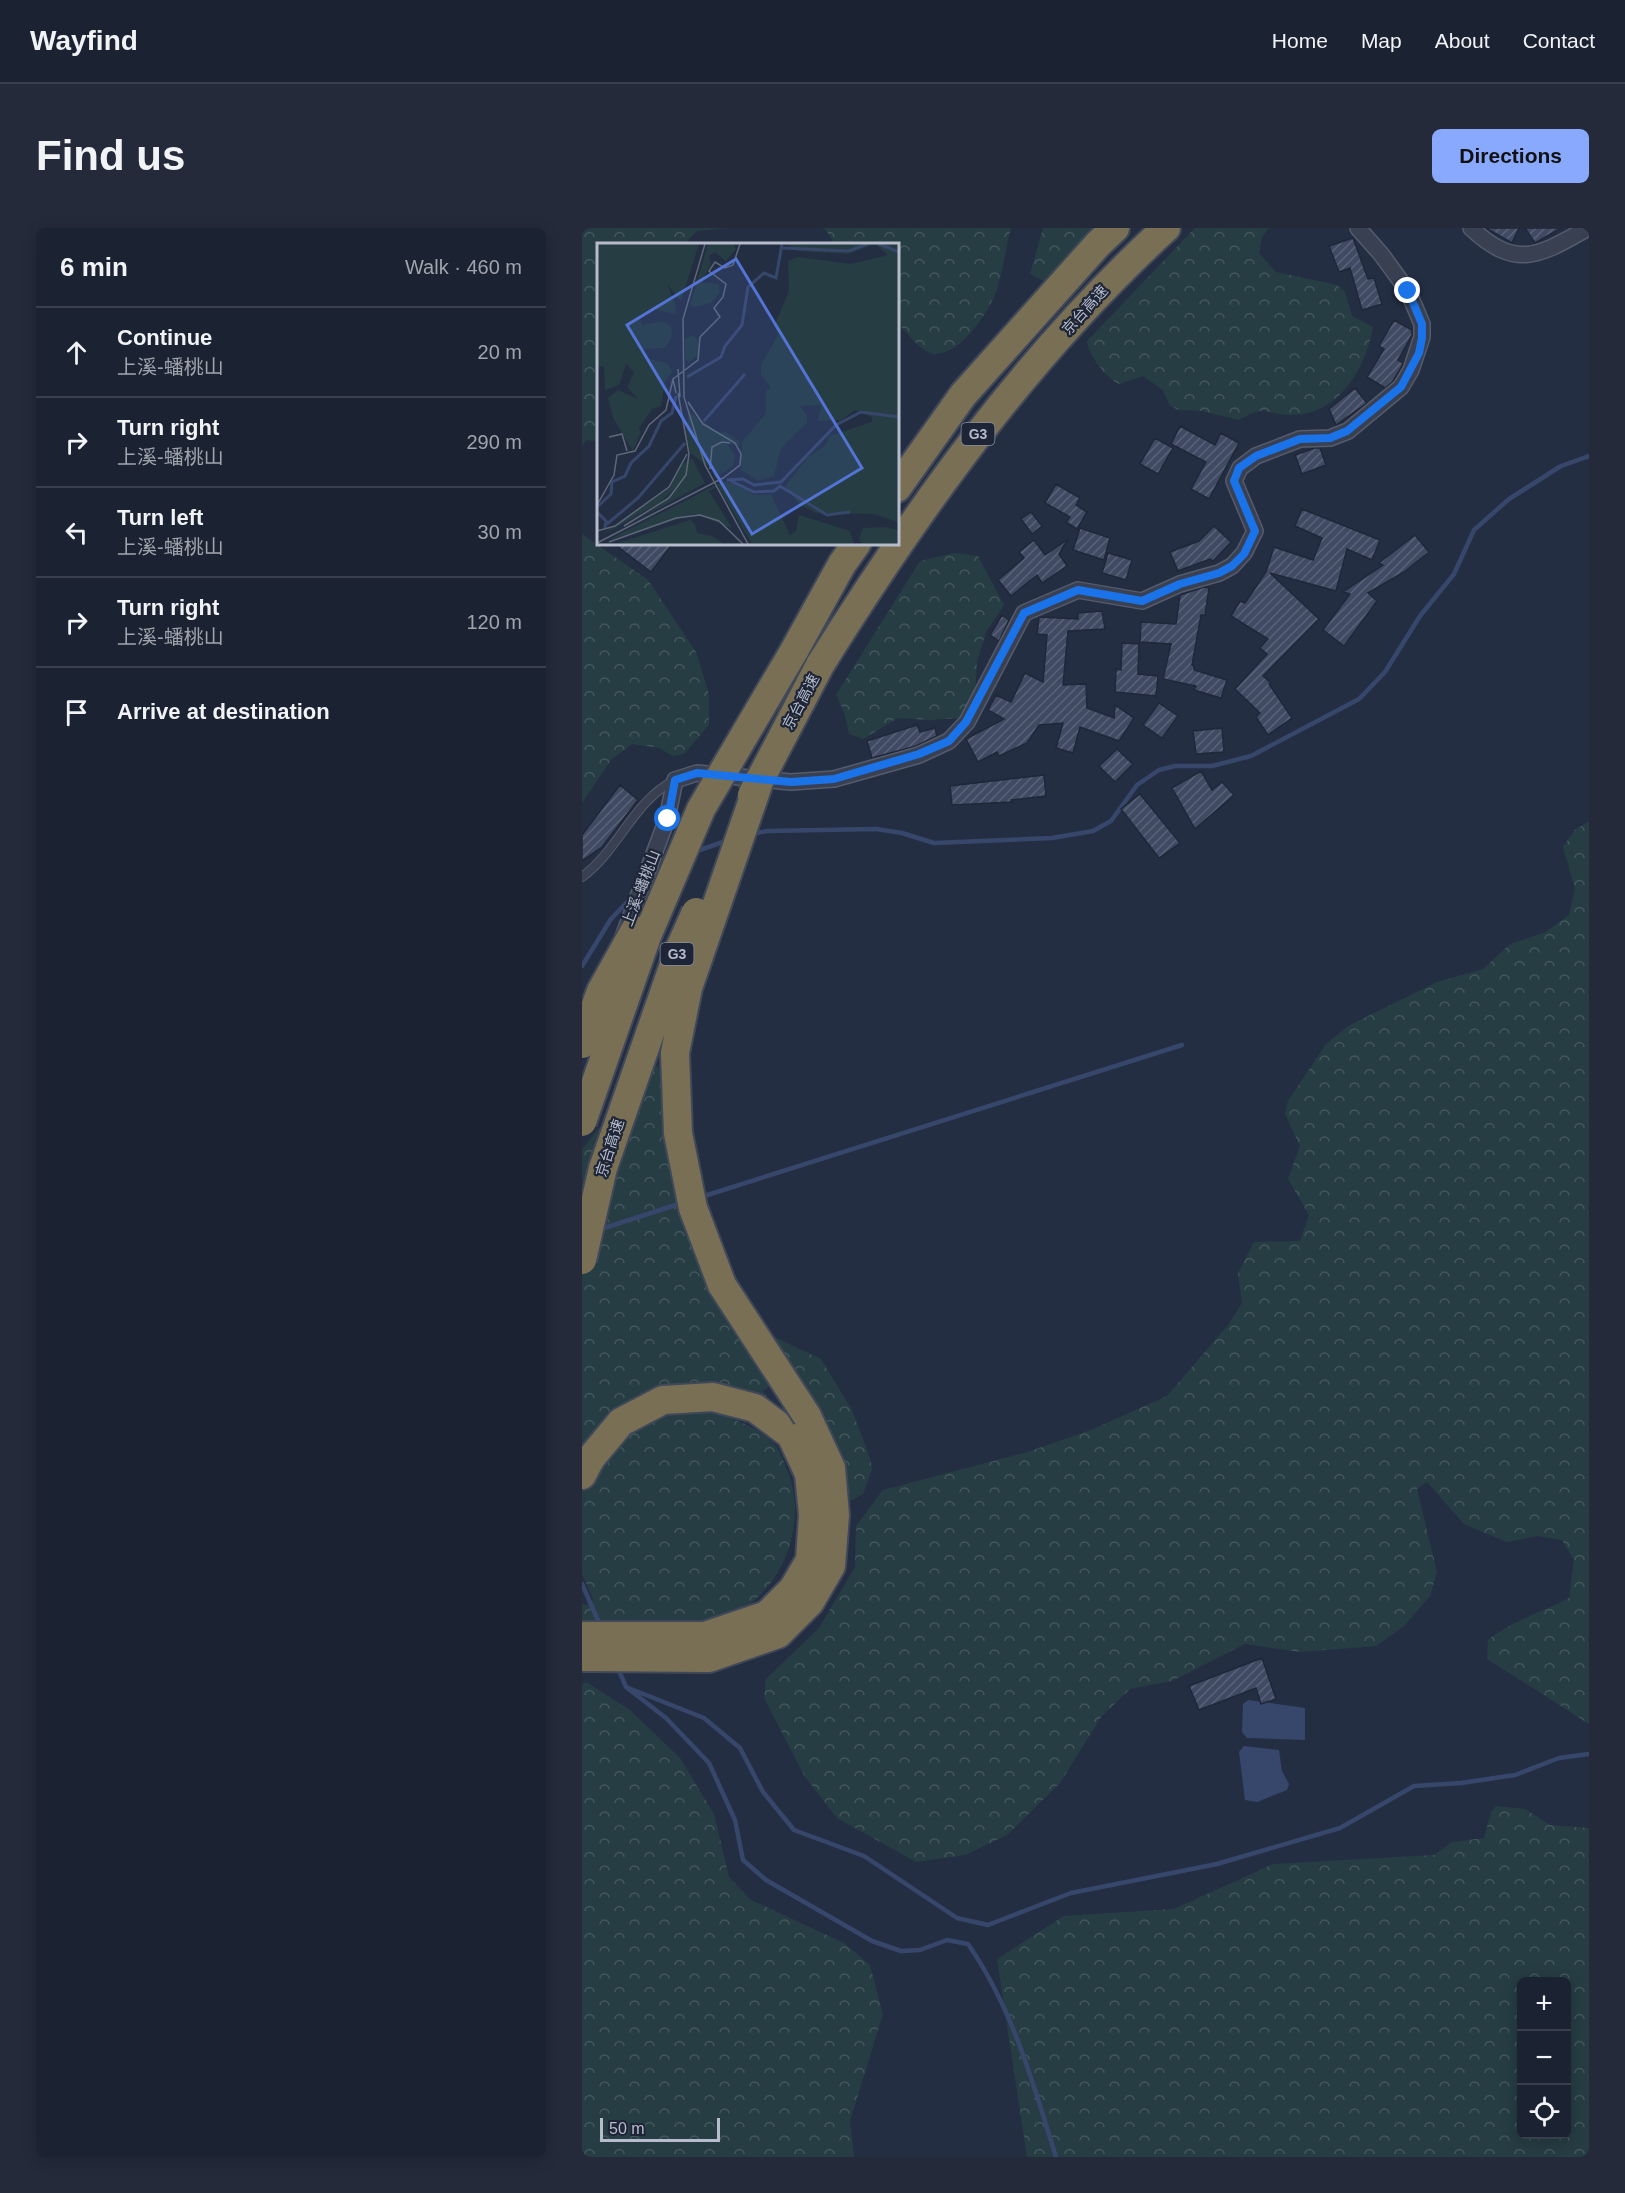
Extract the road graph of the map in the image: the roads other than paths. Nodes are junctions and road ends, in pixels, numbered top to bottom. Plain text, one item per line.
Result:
1 (1115, 228) edge
2 (1166, 228) edge
3 (1358, 228) edge
4 (1471, 228) edge
5 (1588, 228) edge
6 (898, 487) edge
7 (856, 544) edge
8 (760, 778) junction
9 (675, 780) junction
10 (701, 809) junction
11 (582, 877) edge
12 (582, 1044) edge
13 (582, 1122) edge
14 (582, 1260) edge
15 (799, 1425) junction
16 (582, 1475) edge
17 (582, 1636) edge
18 (582, 1657) edge

1 - 6 highway, G3
2 - 8 highway, 京台高速 / G3, bridge
3 - 9 street
4 - 5 street
7 - 10 highway, 京台高速 / G3, bridge
8 - 14 highway, 京台高速 / G3, bridge
8 - 15 highway, bridge
9 - 11 lane
9 - 12 street, 上溪-蟠桃山
10 - 12 highway, bridge
10 - 13 highway, 京台高速 / G3, bridge
15 - 16 highway
15 - 17 highway
15 - 18 highway

